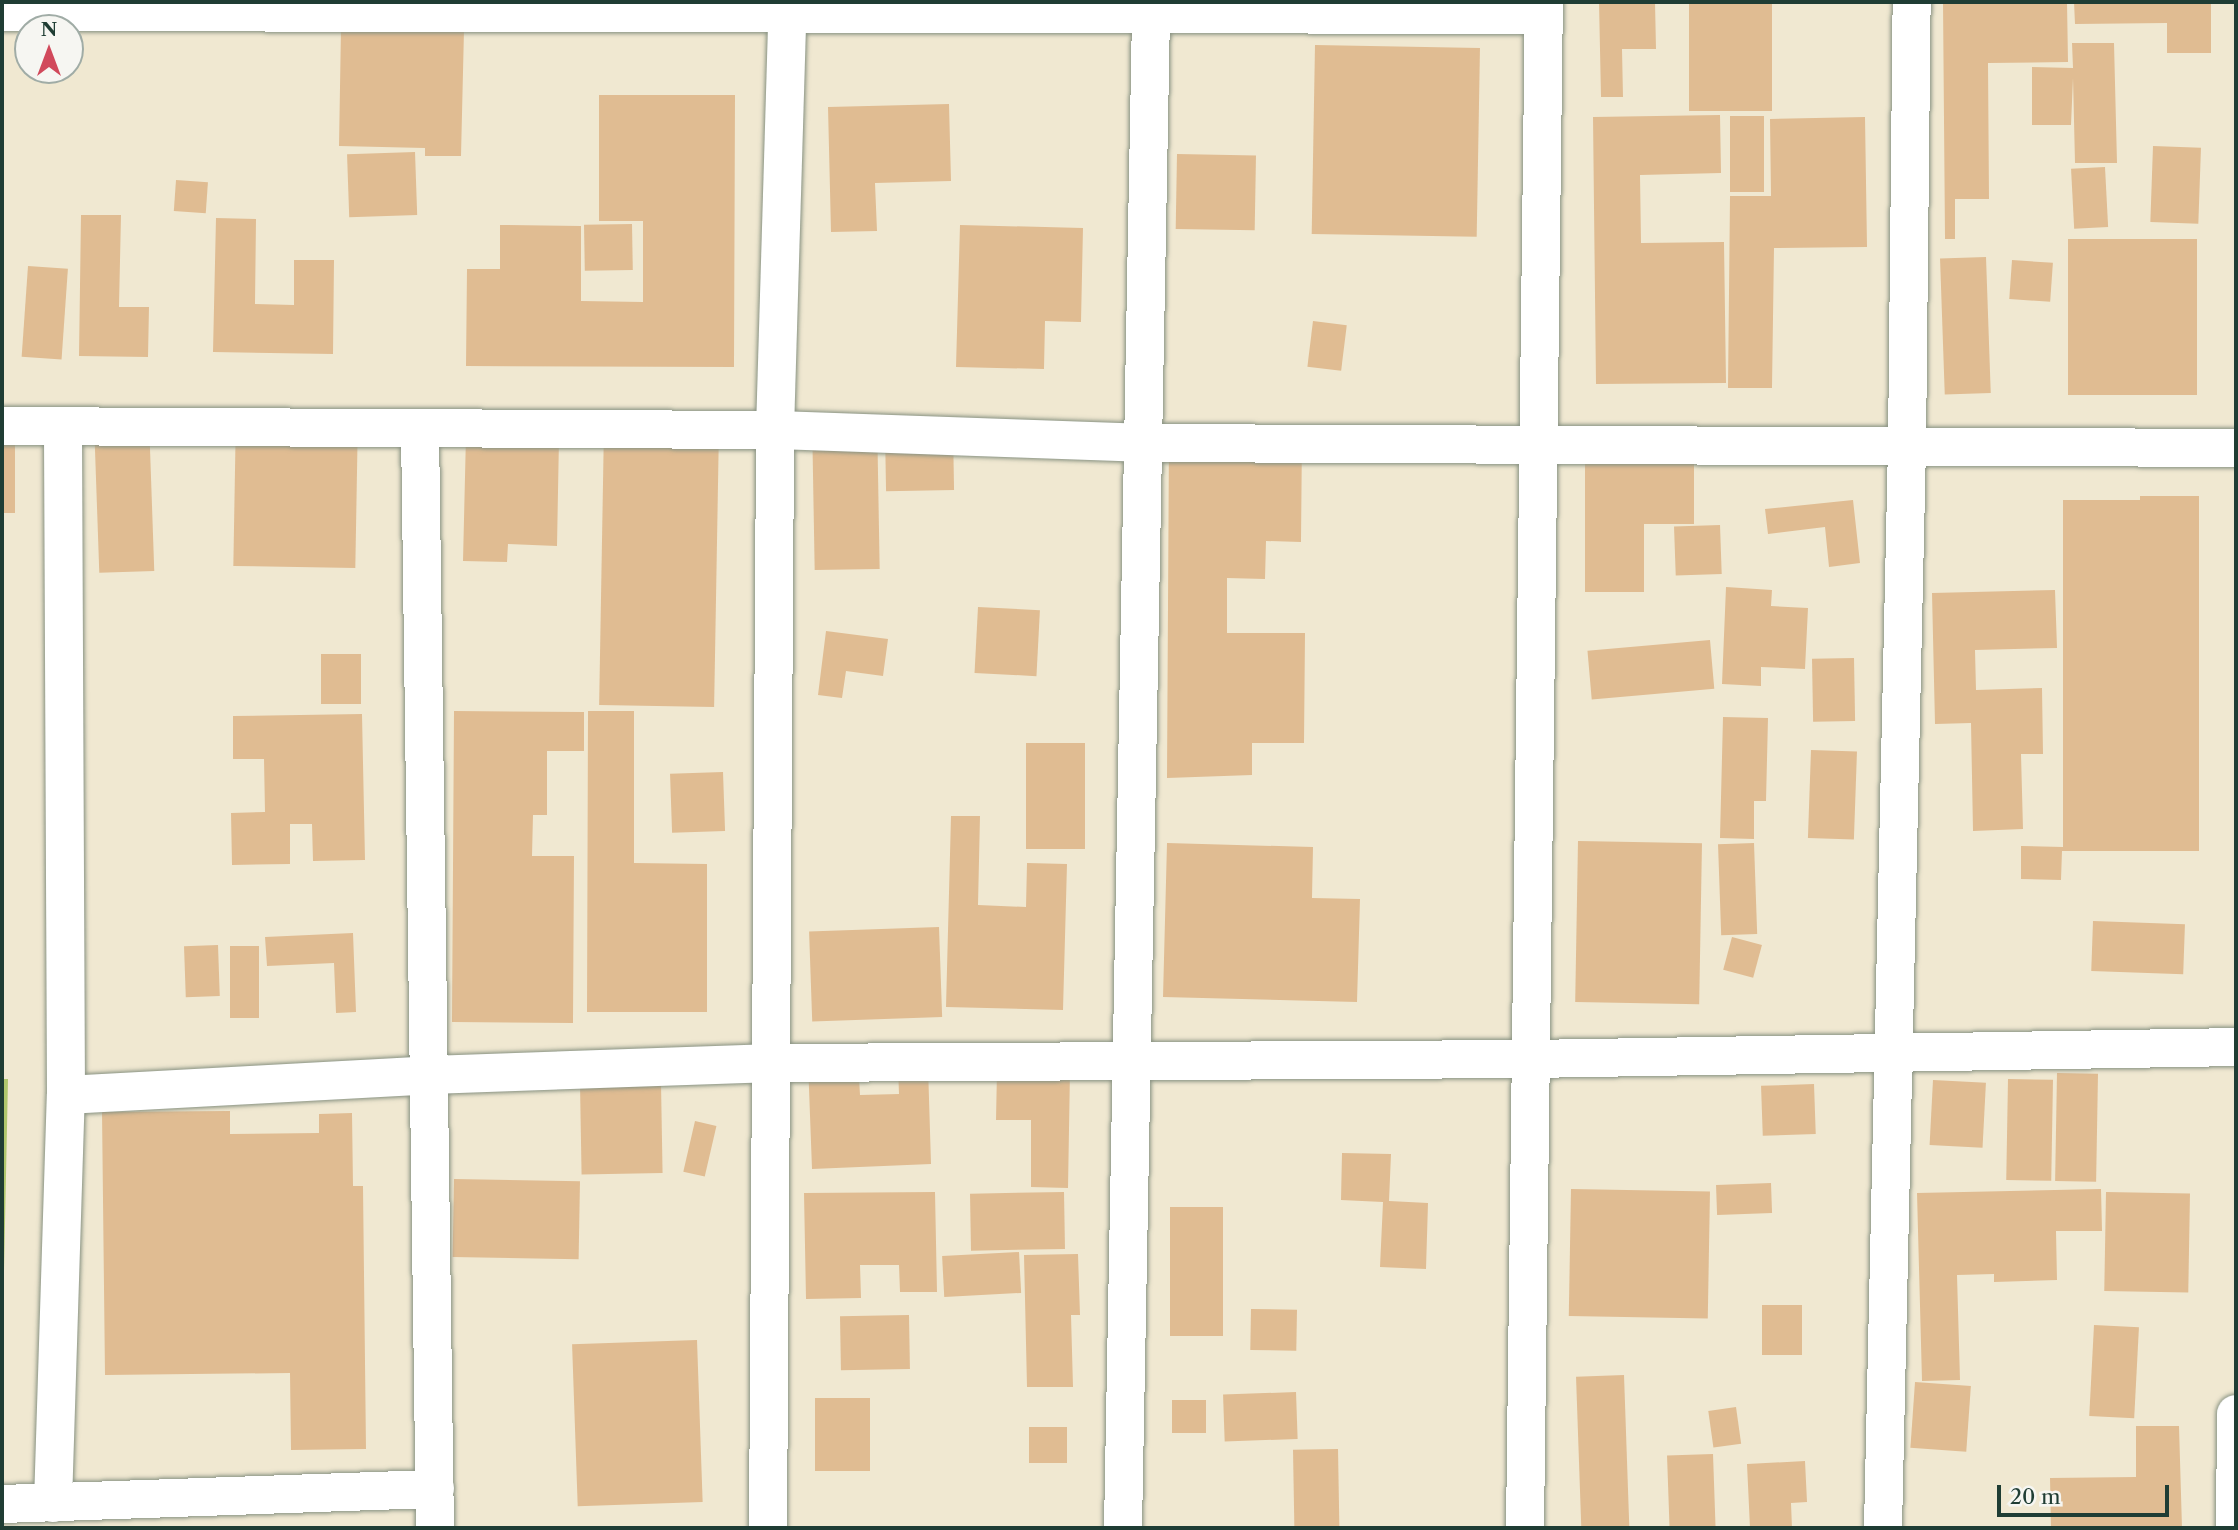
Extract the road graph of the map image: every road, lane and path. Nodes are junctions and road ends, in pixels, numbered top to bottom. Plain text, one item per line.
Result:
1 (1912, 2) edge
2 (1544, 8) edge
3 (2, 12) edge
4 (787, 14) junction
5 (1151, 15) junction
6 (2, 426) edge
7 (63, 428) junction
8 (420, 429) junction
9 (775, 430) junction
10 (1143, 443) junction
11 (1538, 445) junction
12 (1908, 447) junction
13 (2236, 449) edge
14 (2236, 1047) edge
15 (1894, 1054) junction
16 (1131, 1059) junction
17 (1530, 1059) junction
18 (774, 1063) junction
19 (430, 1074) junction
20 (66, 1094) junction
21 (2236, 1414) edge
22 (435, 1489) junction
23 (53, 1503) junction
24 (2, 1504) edge
25 (435, 1528) edge
26 (768, 1528) edge
27 (1123, 1528) edge
28 (1525, 1528) edge
29 (1884, 1528) edge
30 (2235, 1528) edge

1 - 12 street
2 - 5 street
2 - 11 street
3 - 4 street
4 - 5 street
4 - 9 street
5 - 10 street
6 - 7 street
7 - 8 street
7 - 20 street
8 - 9 street
8 - 19 street
9 - 10 street
9 - 18 street
10 - 11 street
10 - 16 street
11 - 12 street
11 - 17 street
12 - 13 street
12 - 15 street
14 - 15 street
15 - 17 street
15 - 29 street
16 - 17 street
16 - 18 street
16 - 27 street
17 - 28 street
18 - 19 street
18 - 26 street
19 - 20 street
19 - 22 street
20 - 23 street
21 - 30 street
22 - 23 street
22 - 25 street
23 - 24 street

